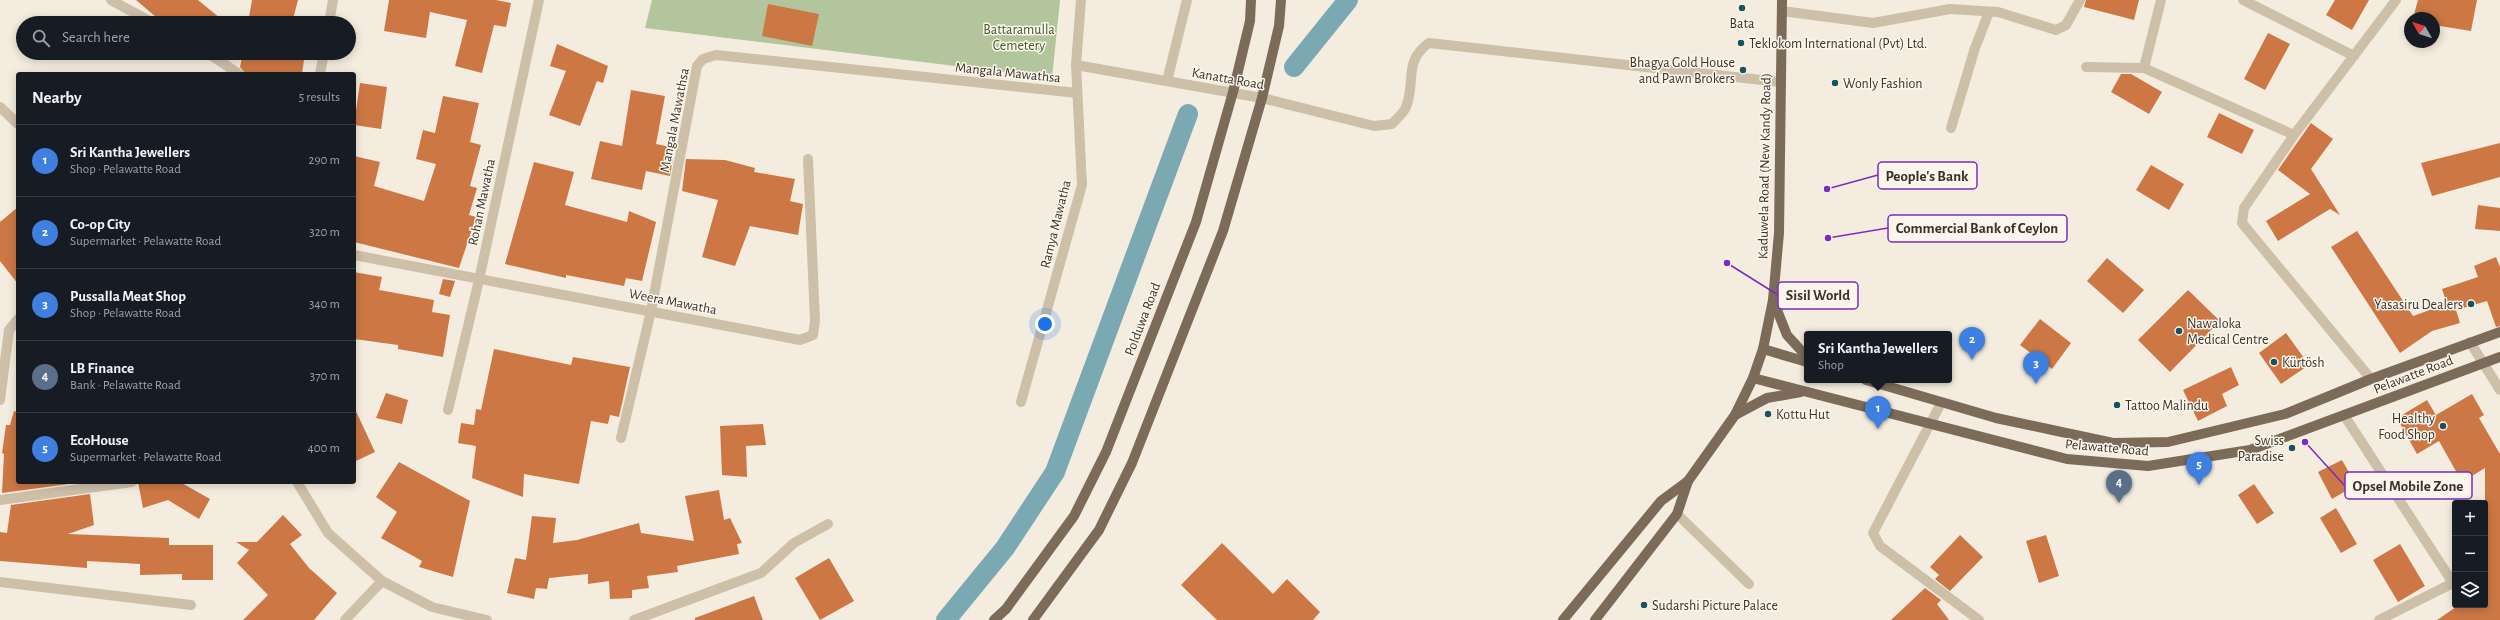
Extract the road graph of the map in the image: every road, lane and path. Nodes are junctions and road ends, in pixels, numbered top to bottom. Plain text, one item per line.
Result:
1 (111, 0) edge
2 (333, 0) edge
3 (539, 0) edge
4 (1081, 0) edge
5 (1187, 0) edge
6 (1252, 0) edge
7 (1281, 0) edge
8 (1782, 0) edge
9 (2080, 0) edge
10 (2162, 0) edge
11 (2243, 0) edge
12 (2396, 0) edge
13 (1782, 11) junction
14 (1989, 12) junction
15 (140, 16) edge
16 (330, 16) edge
17 (2354, 56) junction
18 (218, 60) edge
19 (323, 60) edge
20 (1076, 65) junction
21 (2086, 67) dead end
22 (2144, 68) junction
23 (236, 72) edge
24 (320, 72) edge
25 (1167, 81) junction
26 (1780, 82) junction
27 (1233, 92) junction
28 (1077, 94) junction
29 (1262, 98) junction
30 (0, 107) edge
31 (16, 122) edge
32 (1951, 128) dead end
33 (2294, 134) junction
34 (808, 159) dead end
35 (356, 255) edge
36 (479, 280) junction
37 (1773, 300) junction
38 (651, 311) junction
39 (16, 320) edge
40 (4, 327) edge
41 (2500, 332) edge
42 (2470, 342) junction
43 (1763, 349) junction
44 (1804, 353) edge
45 (2500, 357) edge
46 (1804, 361) edge
47 (2483, 363) junction
48 (1753, 378) junction
49 (2371, 379) junction
50 (1876, 383) edge
51 (2500, 390) edge
52 (1805, 391) junction
53 (0, 400) edge
54 (1021, 402) dead end
55 (1941, 402) junction
56 (448, 410) dead end
57 (1735, 414) junction
58 (2344, 415) junction
59 (1930, 423) junction
60 (621, 438) dead end
61 (1688, 481) junction
62 (117, 484) edge
63 (298, 484) edge
64 (0, 500) edge
65 (1677, 514) junction
66 (828, 524) dead end
67 (382, 581) junction
68 (0, 582) edge
69 (1749, 584) dead end
70 (191, 605) dead end
71 (345, 620) edge
72 (486, 620) edge
73 (634, 620) edge
74 (994, 620) edge
75 (1033, 620) edge
76 (1563, 620) edge
77 (1595, 620) edge
78 (1979, 620) edge
79 (2379, 620) edge

1 - 15 street
2 - 16 street
3 - 36 street, Rohan Mawatha
4 - 20 street, Ramya Mawatha
5 - 25 street
6 - 27 main road, Polduwa Road
7 - 29 main road
8 - 13 main road, Kaduwela Road (New Kandy Road)
9 - 14 street
10 - 22 street
11 - 17 street
12 - 17 street
13 - 14 street
13 - 26 main road, Kaduwela Road (New Kandy Road)
14 - 32 street
17 - 33 street
18 - 23 street
19 - 24 street
20 - 25 street, Kanatta Road
20 - 28 street, Ramya Mawatha
21 - 22 street
22 - 33 street
25 - 27 street, Kanatta Road
26 - 29 street, Kanatta Road
26 - 37 main road, Kaduwela Road (New Kandy Road)
27 - 29 street, Kanatta Road
27 - 74 main road, Polduwa Road
28 - 38 street, Mangala Mawathsa
28 - 54 street, Ramya Mawatha
29 - 75 main road
30 - 31 street
33 - 49 street
34 - 38 street, Weera Mawatha
35 - 36 street, Weera Mawatha
36 - 38 street, Weera Mawatha
36 - 56 street, Rohan Mawatha
37 - 43 main road, Kaduwela Road (New Kandy Road)
37 - 44 main road
38 - 60 street, Mangala Mawathsa
39 - 40 street
40 - 53 street
41 - 42 main road, Pelawatte Road
42 - 47 street
42 - 49 main road, Pelawatte Road
43 - 46 main road
43 - 48 main road, Kaduwela Road (New Kandy Road)
45 - 47 main road, Pelawatte Road
47 - 51 street
47 - 58 main road, Pelawatte Road
48 - 52 main road, Pelawatte Road
48 - 57 main road, Kaduwela Road (New Kandy Road)
49 - 55 main road, Pelawatte Road
50 - 55 main road, Pelawatte Road
52 - 57 main road
52 - 59 main road, Pelawatte Road
55 - 59 street
57 - 61 main road, Kaduwela Road (New Kandy Road)
58 - 59 main road, Pelawatte Road
58 - 79 street
59 - 78 street
61 - 65 main road
61 - 76 main road
62 - 64 street
63 - 67 street
65 - 69 street
65 - 77 main road
66 - 73 street
67 - 71 street
67 - 72 street
68 - 70 street

